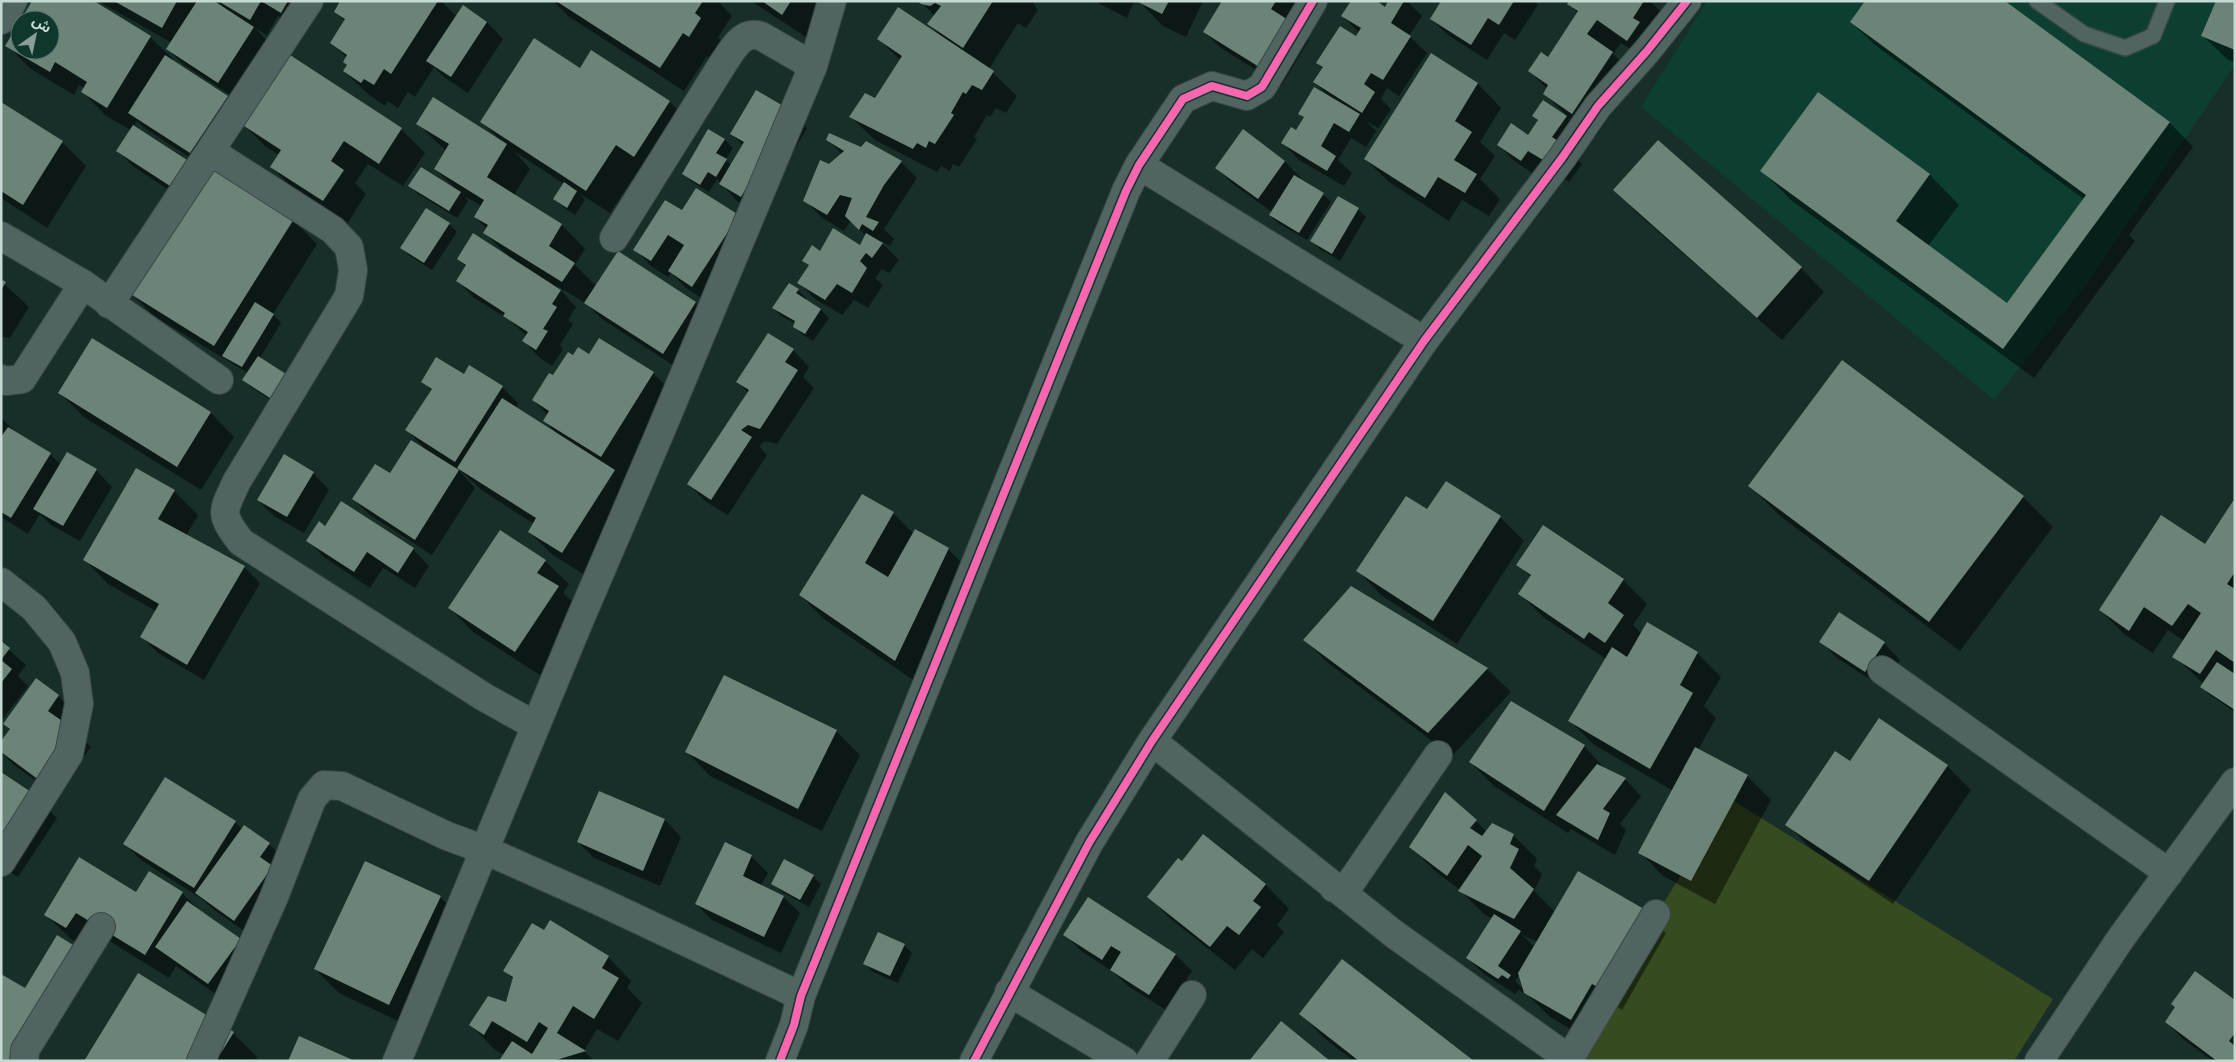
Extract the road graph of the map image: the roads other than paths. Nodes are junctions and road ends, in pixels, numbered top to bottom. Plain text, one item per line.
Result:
1 (13, 1) edge
2 (309, 1) edge
3 (832, 1) edge
4 (1313, 1) edge
5 (1687, 1) edge
6 (2037, 1) edge
7 (2166, 1) edge
8 (1, 20) edge
9 (813, 66) junction
10 (210, 151) junction
11 (1139, 165) junction
12 (1, 236) edge
13 (614, 238) dead end
14 (83, 284) junction
15 (109, 304) junction
16 (1424, 341) junction
17 (1, 379) edge
18 (220, 380) dead end
19 (1, 582) edge
20 (1882, 670) dead end
21 (536, 726) junction
22 (1152, 741) junction
23 (1438, 755) dead end
24 (2235, 782) edge
25 (485, 850) junction
26 (1, 862) edge
27 (2169, 872) junction
28 (1334, 888) junction
29 (1656, 914) dead end
30 (101, 927) dead end
31 (1009, 992) junction
32 (800, 996) junction
33 (1192, 996) dead end
34 (1569, 1060) edge
35 (24, 1061) edge
36 (201, 1061) edge
37 (397, 1061) edge
38 (780, 1061) edge
39 (974, 1061) edge
40 (1124, 1061) edge
41 (1150, 1061) edge
42 (2039, 1061) edge

1 - 8 street
2 - 10 street
3 - 9 street
4 - 11 street
5 - 16 street
6 - 7 lane
9 - 13 street
9 - 21 street
10 - 15 street
10 - 21 street
11 - 16 street
11 - 32 street
12 - 14 street
14 - 15 street
14 - 17 street
15 - 18 street
16 - 22 street
19 - 26 street
20 - 27 street
21 - 25 street
22 - 28 street
22 - 31 street
23 - 28 street
24 - 27 street
25 - 32 street
25 - 36 street
25 - 37 street
27 - 42 street
28 - 34 street
29 - 34 street
30 - 35 street
31 - 39 street
31 - 40 street
32 - 38 street
33 - 41 street

